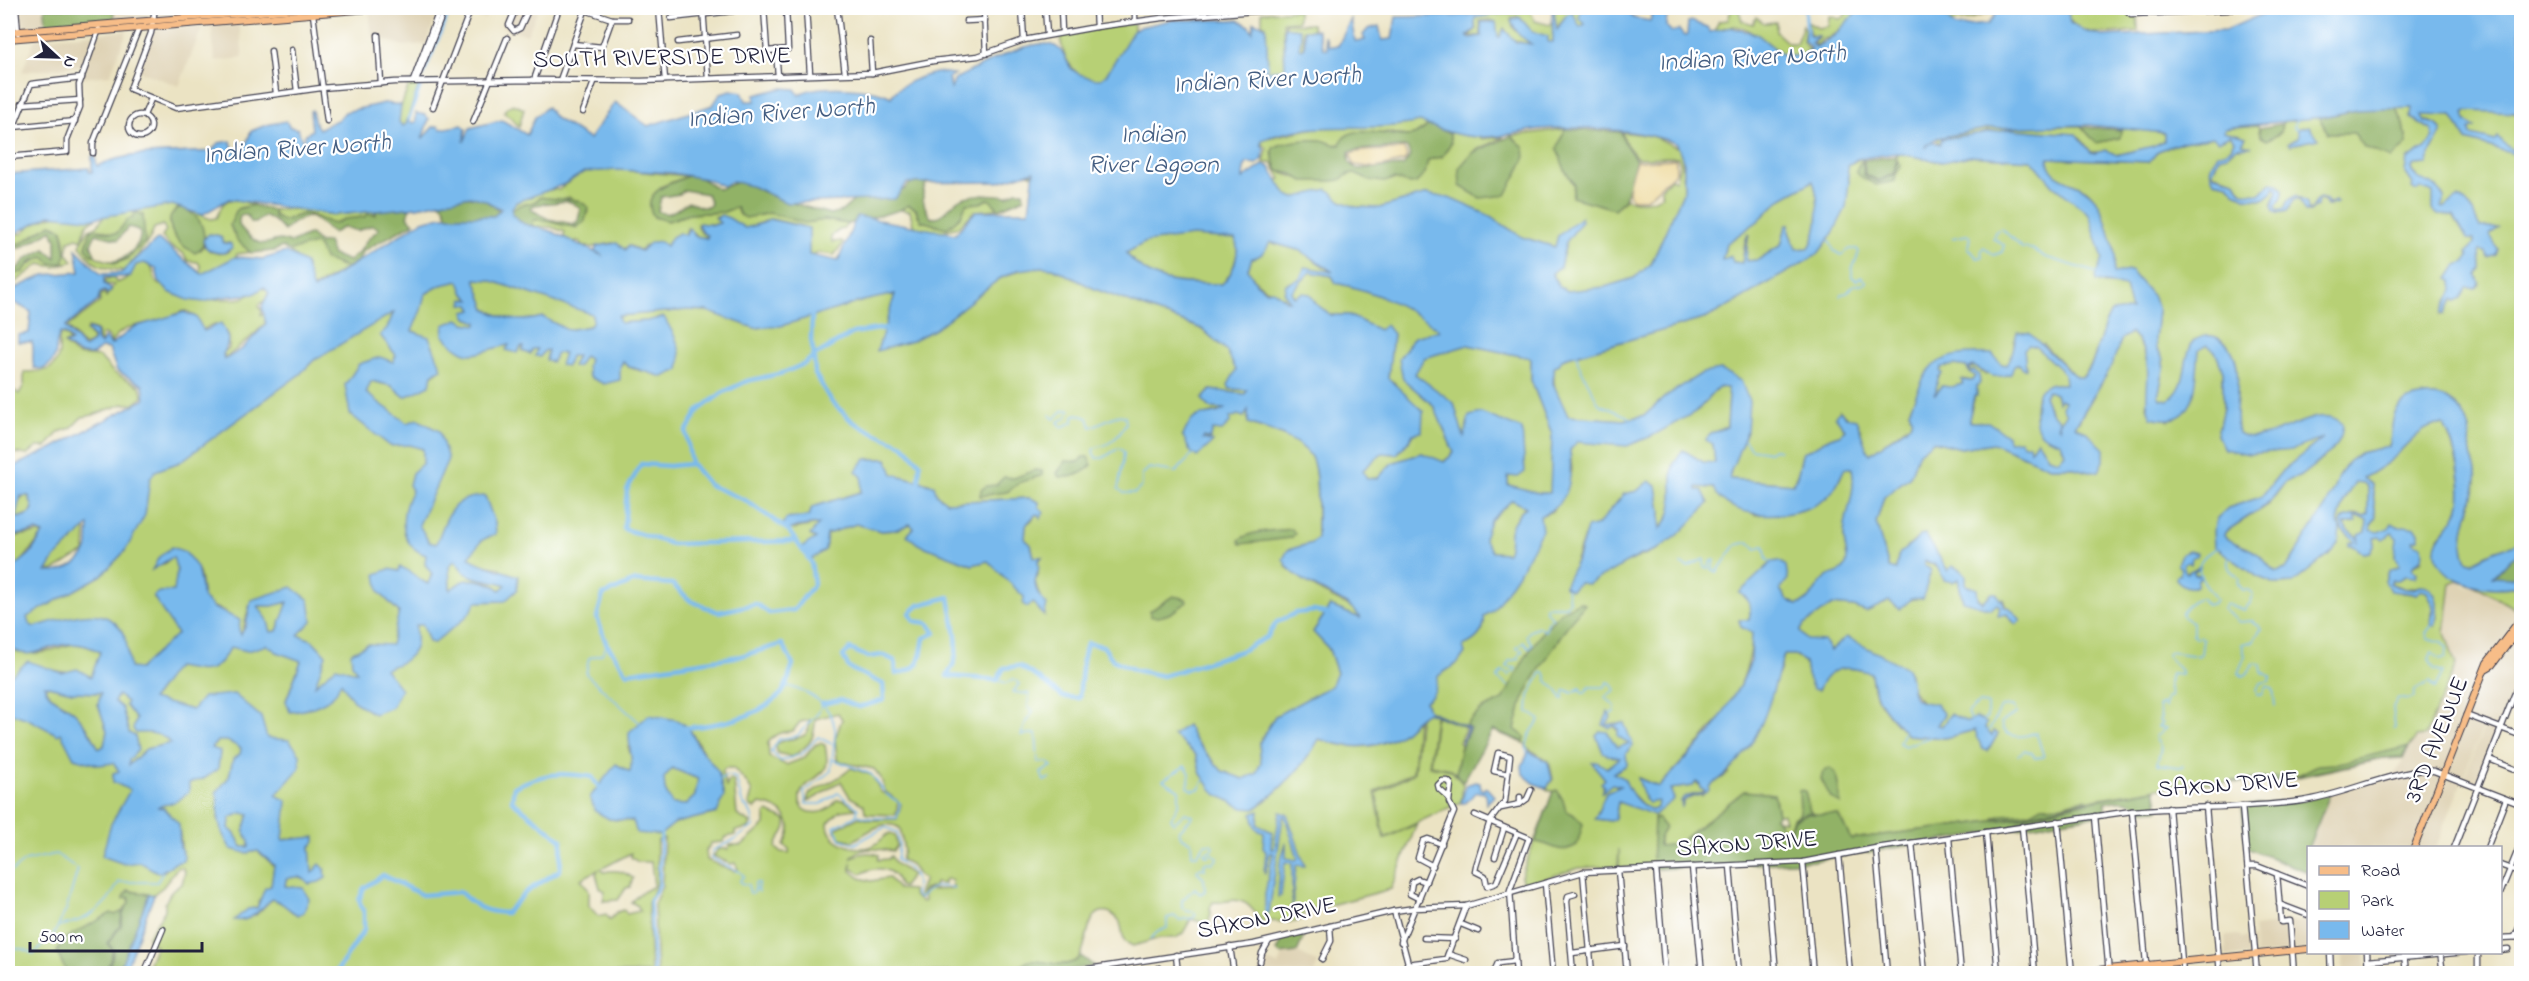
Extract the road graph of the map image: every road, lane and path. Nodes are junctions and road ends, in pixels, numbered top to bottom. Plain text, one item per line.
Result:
1 (16, 8) edge
2 (155, 8) edge
3 (323, 8) edge
4 (381, 8) edge
5 (441, 8) edge
6 (445, 8) edge
7 (471, 8) edge
8 (516, 8) edge
9 (529, 8) edge
10 (559, 8) edge
11 (659, 8) edge
12 (703, 8) edge
13 (764, 8) edge
14 (786, 8) edge
15 (806, 8) edge
16 (837, 8) edge
17 (984, 8) edge
18 (1022, 8) edge
19 (1045, 8) edge
20 (1061, 8) edge
21 (1095, 8) edge
22 (1135, 8) edge
23 (1198, 8) edge
24 (1297, 8) edge
25 (1419, 8) edge
26 (1452, 8) edge
27 (1460, 8) edge
28 (2124, 8) edge
29 (2235, 8) edge
30 (367, 9) edge
31 (586, 9) edge
32 (1267, 9) edge
33 (312, 10) edge
34 (1232, 10) edge
35 (271, 11) junction
36 (733, 11) dead end
37 (704, 14) junction
38 (1198, 15) junction
39 (671, 18) dead end
40 (612, 19) junction
41 (628, 19) dead end
42 (439, 20) junction
43 (985, 20) junction
44 (230, 21) junction
45 (966, 21) dead end
46 (1135, 21) junction
47 (153, 24) junction
48 (1096, 27) junction
49 (99, 28) junction
50 (139, 28) junction
51 (1062, 32) junction
52 (8, 33) edge
53 (378, 34) dead end
54 (18, 35) junction
55 (737, 35) dead end
56 (1047, 35) junction
57 (507, 38) dead end
58 (8, 39) edge
59 (706, 39) junction
60 (1024, 40) junction
61 (870, 41) dead end
62 (678, 42) dead end
63 (573, 44) junction
64 (292, 50) dead end
65 (777, 50) junction
66 (271, 51) dead end
67 (986, 54) junction
68 (872, 73) junction
69 (810, 74) junction
70 (845, 74) junction
71 (778, 76) junction
72 (82, 78) junction
73 (708, 78) junction
74 (490, 80) junction
75 (534, 80) junction
76 (560, 80) junction
77 (665, 80) junction
78 (415, 81) junction
79 (442, 82) junction
80 (594, 82) junction
81 (381, 83) junction
82 (321, 88) junction
83 (297, 91) junction
84 (276, 93) junction
85 (151, 99) junction
86 (80, 100) junction
87 (22, 104) junction
88 (433, 107) dead end
89 (583, 112) dead end
90 (144, 116) junction
91 (327, 121) dead end
92 (75, 122) junction
93 (473, 122) dead end
94 (13, 127) junction
95 (8, 141) edge
96 (93, 153) dead end
97 (8, 157) edge
98 (2522, 617) edge
99 (2522, 625) edge
100 (2514, 638) junction
101 (2487, 668) junction
102 (2522, 675) edge
103 (2514, 694) junction
104 (2522, 697) edge
105 (2466, 715) junction
106 (2501, 728) junction
107 (2522, 736) edge
108 (2488, 759) junction
109 (2522, 772) edge
110 (1508, 774) junction
111 (2443, 774) junction
112 (2477, 787) junction
113 (1531, 789) dead end
114 (1520, 797) dead end
115 (1449, 798) dead end
116 (2506, 799) junction
117 (1520, 804) junction
118 (2522, 805) edge
119 (2206, 806) junction
120 (2242, 806) junction
121 (2169, 808) junction
122 (1496, 811) junction
123 (2132, 811) junction
124 (1475, 815) dead end
125 (2095, 816) junction
126 (1490, 821) junction
127 (2058, 821) junction
128 (2022, 826) junction
129 (1504, 828) junction
130 (1986, 832) junction
131 (1517, 833) junction
132 (1949, 838) junction
133 (2522, 840) edge
134 (1912, 843) junction
135 (1442, 844) junction
136 (2415, 846) edge
137 (2455, 846) edge
138 (2488, 846) edge
139 (1876, 848) junction
140 (1839, 855) junction
141 (1495, 857) dead end
142 (1803, 862) junction
143 (1767, 865) junction
144 (1433, 866) junction
145 (1730, 866) junction
146 (2248, 866) junction
147 (2502, 866) edge
148 (1692, 867) junction
149 (1656, 869) junction
150 (2511, 869) junction
151 (1618, 870) junction
152 (1583, 872) junction
153 (2522, 873) edge
154 (2277, 874) junction
155 (1426, 882) junction
156 (1545, 883) junction
157 (2307, 886) edge
158 (2502, 889) edge
159 (1509, 894) junction
160 (1575, 894) dead end
161 (1420, 899) junction
162 (2279, 904) junction
163 (1466, 906) junction
164 (1415, 908) junction
165 (1394, 911) junction
166 (2307, 915) edge
167 (2522, 921) edge
168 (1461, 924) junction
169 (1330, 926) junction
170 (163, 929) dead end
171 (1478, 931) dead end
172 (2518, 937) edge
173 (1424, 938) dead end
174 (2502, 938) edge
175 (1455, 939) junction
176 (1269, 941) junction
177 (1401, 942) junction
178 (1625, 946) junction
179 (1230, 947) junction
180 (2508, 949) dead end
181 (2307, 950) edge
182 (2502, 950) edge
183 (1590, 951) junction
184 (1572, 953) junction
185 (2292, 953) junction
186 (1449, 954) junction
187 (2330, 954) edge
188 (2367, 954) edge
189 (2422, 954) edge
190 (2440, 954) edge
191 (2478, 954) edge
192 (1176, 955) junction
193 (2404, 955) edge
194 (2256, 956) junction
195 (1323, 959) dead end
196 (2219, 959) junction
197 (1466, 960) dead end
198 (1515, 961) junction
199 (2368, 961) junction
200 (2182, 962) junction
201 (1407, 964) junction
202 (2146, 966) junction
203 (1233, 967) dead end
204 (1258, 968) edge
205 (2109, 971) edge
206 (1066, 973) edge
207 (2072, 973) edge
208 (2368, 973) edge
209 (144, 974) edge
210 (1055, 974) edge
211 (1178, 974) edge
212 (1411, 974) edge
213 (1493, 974) edge
214 (1516, 974) edge
215 (1553, 974) edge
216 (1573, 974) edge
217 (1592, 974) edge
218 (1627, 974) edge
219 (1665, 974) edge
220 (1702, 974) edge
221 (1739, 974) edge
222 (1776, 974) edge
223 (1813, 974) edge
224 (1850, 974) edge
225 (1887, 974) edge
226 (1925, 974) edge
227 (1961, 974) edge
228 (1998, 974) edge
229 (2035, 974) edge
230 (2057, 974) edge
231 (2147, 974) edge
232 (2183, 974) edge
233 (2220, 974) edge
234 (2257, 974) edge
235 (2294, 974) edge
236 (2331, 974) edge
237 (2406, 974) edge
238 (2443, 974) edge
239 (2478, 974) edge

1 - 54 street
2 - 47 street
3 - 33 main road
4 - 30 main road
5 - 42 street
6 - 42 street
7 - 79 street
8 - 9 street
10 - 75 street
11 - 77 street
12 - 37 street
13 - 65 street
14 - 65 street
15 - 69 street
16 - 70 street
17 - 43 street
18 - 60 street
19 - 56 street
20 - 51 street
21 - 48 street
22 - 46 street
23 - 38 street
24 - 32 street, SOUTH RIVERSIDE DRIVE
25 - 26 street
26 - 27 street
28 - 29 street
30 - 33 main road
31 - 40 street
31 - 63 street
32 - 34 street, SOUTH RIVERSIDE DRIVE
33 - 35 main road
33 - 44 main road
33 - 82 street
34 - 38 street, SOUTH RIVERSIDE DRIVE
35 - 44 main road
35 - 47 main road
36 - 37 street
37 - 39 street
37 - 59 street
38 - 46 street, SOUTH RIVERSIDE DRIVE
40 - 41 street
40 - 63 street
42 - 78 street
43 - 45 street
43 - 67 street
44 - 47 main road
46 - 48 street, SOUTH RIVERSIDE DRIVE
47 - 49 main road
47 - 50 main road
47 - 85 street, SOUTH RIVERSIDE DRIVE
48 - 51 street, SOUTH RIVERSIDE DRIVE
49 - 50 main road
49 - 54 main road
49 - 72 street
50 - 96 street
51 - 56 street, SOUTH RIVERSIDE DRIVE
52 - 54 main road
53 - 81 street
54 - 58 main road
55 - 59 street
56 - 60 street, SOUTH RIVERSIDE DRIVE
57 - 74 street
59 - 62 street
59 - 73 street
60 - 67 street, SOUTH RIVERSIDE DRIVE
61 - 68 street
63 - 76 street
64 - 83 street
65 - 71 street
66 - 84 street
67 - 68 street, SOUTH RIVERSIDE DRIVE
68 - 70 street, SOUTH RIVERSIDE DRIVE
69 - 70 street, SOUTH RIVERSIDE DRIVE
69 - 71 street, SOUTH RIVERSIDE DRIVE
71 - 73 street, SOUTH RIVERSIDE DRIVE
72 - 86 street
72 - 87 street
73 - 77 street, SOUTH RIVERSIDE DRIVE
74 - 75 street, SOUTH RIVERSIDE DRIVE
74 - 79 street, SOUTH RIVERSIDE DRIVE
74 - 93 street
75 - 76 street, SOUTH RIVERSIDE DRIVE
76 - 80 street, SOUTH RIVERSIDE DRIVE
77 - 80 street, SOUTH RIVERSIDE DRIVE
78 - 79 street, SOUTH RIVERSIDE DRIVE
78 - 81 street, SOUTH RIVERSIDE DRIVE
79 - 88 street
80 - 89 street
81 - 82 street, SOUTH RIVERSIDE DRIVE
82 - 83 street, SOUTH RIVERSIDE DRIVE
82 - 91 street
83 - 84 street, SOUTH RIVERSIDE DRIVE
84 - 85 street, SOUTH RIVERSIDE DRIVE
85 - 90 street
86 - 87 street
86 - 92 street
87 - 94 street
90 - 90 street
92 - 94 street
92 - 97 street
94 - 95 street
98 - 100 main road
98 - 101 main road, 3RD AVENUE
99 - 100 main road, 3RD AVENUE
100 - 101 main road, 3RD AVENUE
101 - 105 main road, 3RD AVENUE
102 - 103 street
103 - 104 street
103 - 106 street
105 - 106 street
105 - 111 main road, 3RD AVENUE
106 - 107 street
106 - 108 street
108 - 109 street
108 - 112 street
110 - 110 street
110 - 122 street
111 - 112 street, SAXON DRIVE
111 - 120 street, SAXON DRIVE
111 - 136 main road, 3RD AVENUE
112 - 116 street, SAXON DRIVE
112 - 137 street
113 - 117 street
114 - 117 street
115 - 135 street
116 - 118 street, SAXON DRIVE
116 - 138 street
117 - 122 street
119 - 120 street, SAXON DRIVE
119 - 121 street, SAXON DRIVE
119 - 196 street
120 - 146 street
121 - 123 street, SAXON DRIVE
121 - 200 street
122 - 126 street
123 - 125 street, SAXON DRIVE
123 - 202 street
124 - 126 street
125 - 127 street, SAXON DRIVE
125 - 205 street
126 - 129 street
126 - 131 street
127 - 128 street, SAXON DRIVE
127 - 207 street
128 - 130 street, SAXON DRIVE
128 - 229 street
129 - 131 street
129 - 141 street
130 - 132 street, SAXON DRIVE
130 - 228 street
131 - 159 street
132 - 134 street, SAXON DRIVE
132 - 227 street
133 - 150 street
134 - 139 street, SAXON DRIVE
134 - 226 street
135 - 144 street
135 - 144 street
139 - 140 street, SAXON DRIVE
139 - 225 street
140 - 142 street, SAXON DRIVE
140 - 224 street
142 - 143 street, SAXON DRIVE
142 - 223 street
143 - 145 street, SAXON DRIVE
143 - 222 street
144 - 155 street
145 - 148 street, SAXON DRIVE
145 - 221 street
146 - 154 street
146 - 194 street
147 - 150 street
148 - 149 street, SAXON DRIVE
148 - 220 street
149 - 151 street, SAXON DRIVE
149 - 219 street
150 - 153 street
150 - 158 street
151 - 152 street, SAXON DRIVE
151 - 178 street
152 - 156 street, SAXON DRIVE
152 - 183 street
154 - 157 street
154 - 162 street
155 - 161 street
155 - 161 street
156 - 159 street, SAXON DRIVE
156 - 215 street
159 - 163 street, SAXON DRIVE
159 - 198 street
160 - 184 street
161 - 164 street
162 - 166 street
162 - 185 street
163 - 164 street, SAXON DRIVE
163 - 168 street
164 - 165 street, SAXON DRIVE
164 - 177 street
165 - 169 street, SAXON DRIVE
165 - 177 street
167 - 172 street
168 - 171 street
168 - 175 street
169 - 176 street, SAXON DRIVE
169 - 195 street
170 - 209 street
172 - 174 street
173 - 175 street
175 - 186 street
176 - 179 street, SAXON DRIVE
176 - 204 street
177 - 201 street
178 - 183 street
178 - 218 street
179 - 192 street, SAXON DRIVE
179 - 203 street
180 - 182 street
181 - 185 main road
183 - 184 street
183 - 217 street
184 - 216 street
185 - 194 main road
185 - 235 street
186 - 197 street
186 - 201 street
187 - 236 street
188 - 199 street
189 - 193 street
190 - 238 street
191 - 239 street
192 - 206 street, SAXON DRIVE
192 - 211 street
193 - 199 street
193 - 237 street
194 - 196 main road
194 - 234 street
196 - 200 main road
196 - 233 street
198 - 213 street
198 - 214 street
199 - 208 street
200 - 202 main road
200 - 232 street
201 - 212 street
202 - 205 main road
202 - 231 street
205 - 207 main road
206 - 210 street, SAXON DRIVE
207 - 230 main road

